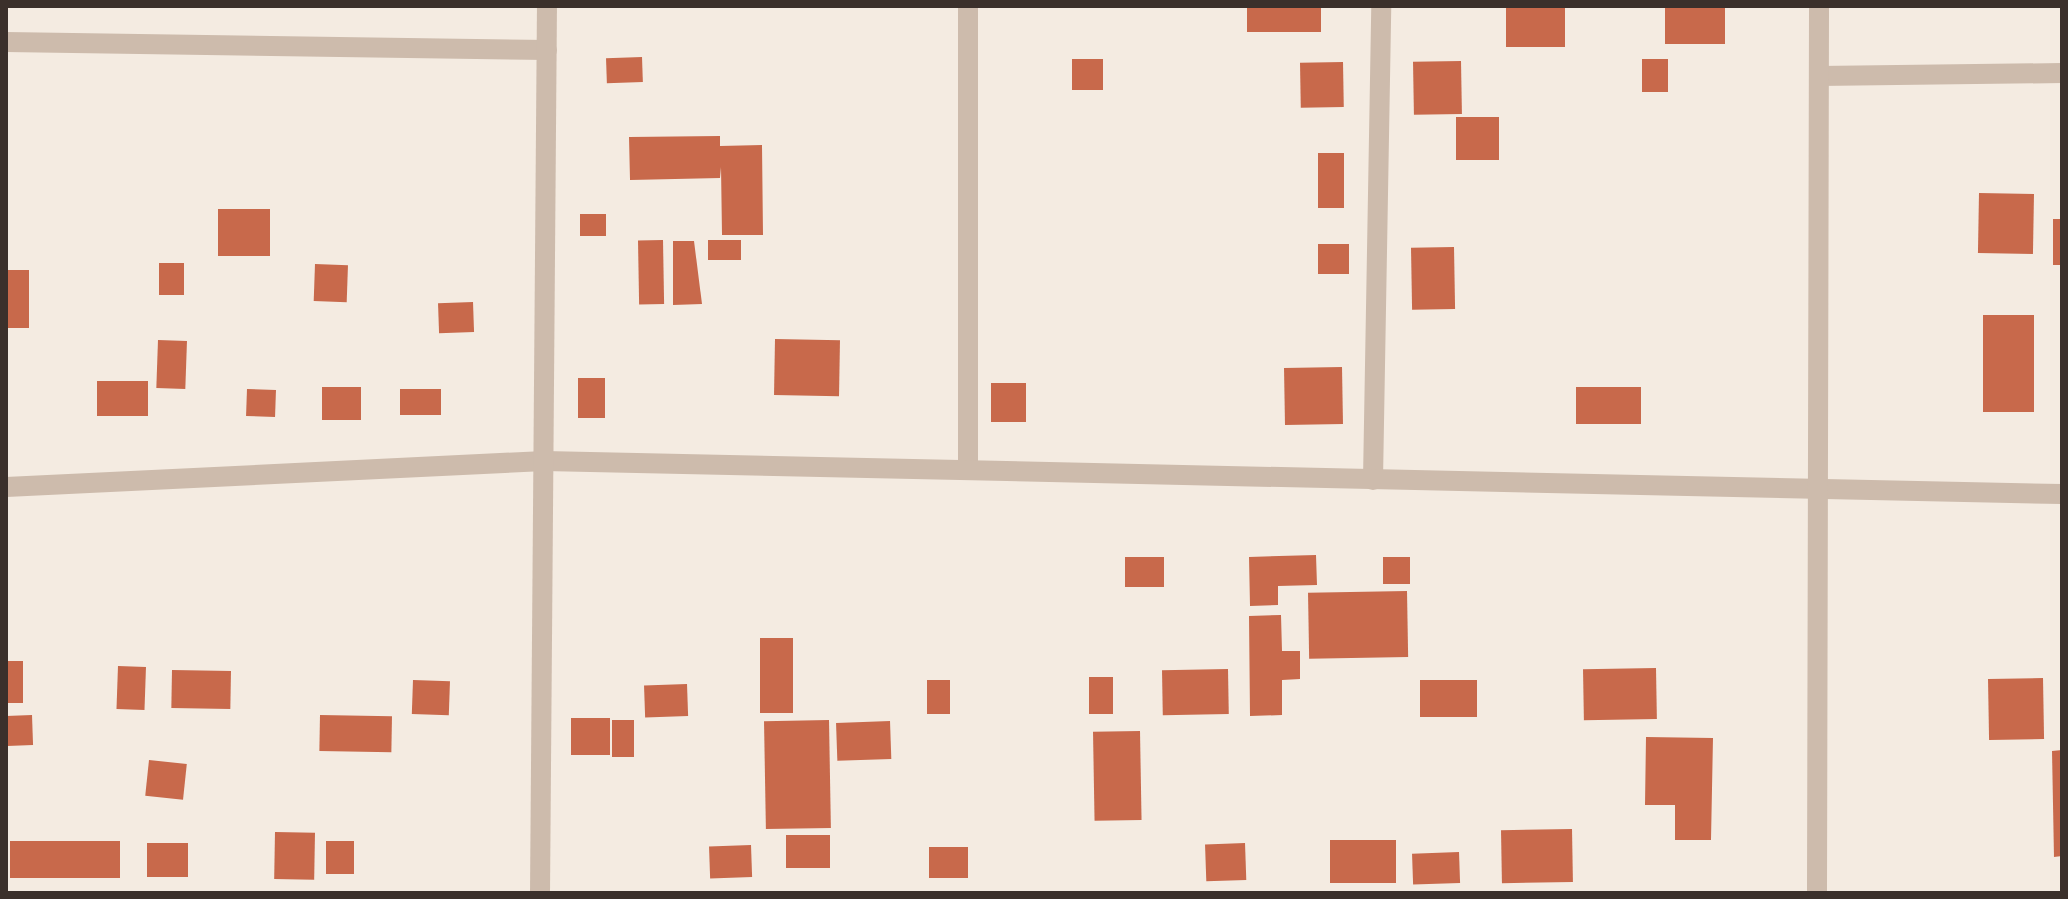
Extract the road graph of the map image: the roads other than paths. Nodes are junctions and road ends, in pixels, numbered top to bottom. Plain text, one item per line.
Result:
1 (547, 6) edge
2 (968, 6) edge
3 (1381, 6) edge
4 (1819, 6) edge
5 (6, 42) edge
6 (547, 50) junction
7 (2062, 73) edge
8 (1819, 76) junction
9 (544, 461) junction
10 (968, 470) junction
11 (1373, 480) junction
12 (6, 487) edge
13 (1818, 490) junction
14 (2062, 494) edge
15 (540, 893) edge
16 (1817, 893) edge

1 - 6 street
2 - 10 street
3 - 11 street
4 - 8 street
5 - 6 street
6 - 9 street
7 - 8 street
8 - 13 street
9 - 10 street
9 - 12 street
9 - 15 street
10 - 11 street
11 - 13 street
13 - 14 street
13 - 16 street

